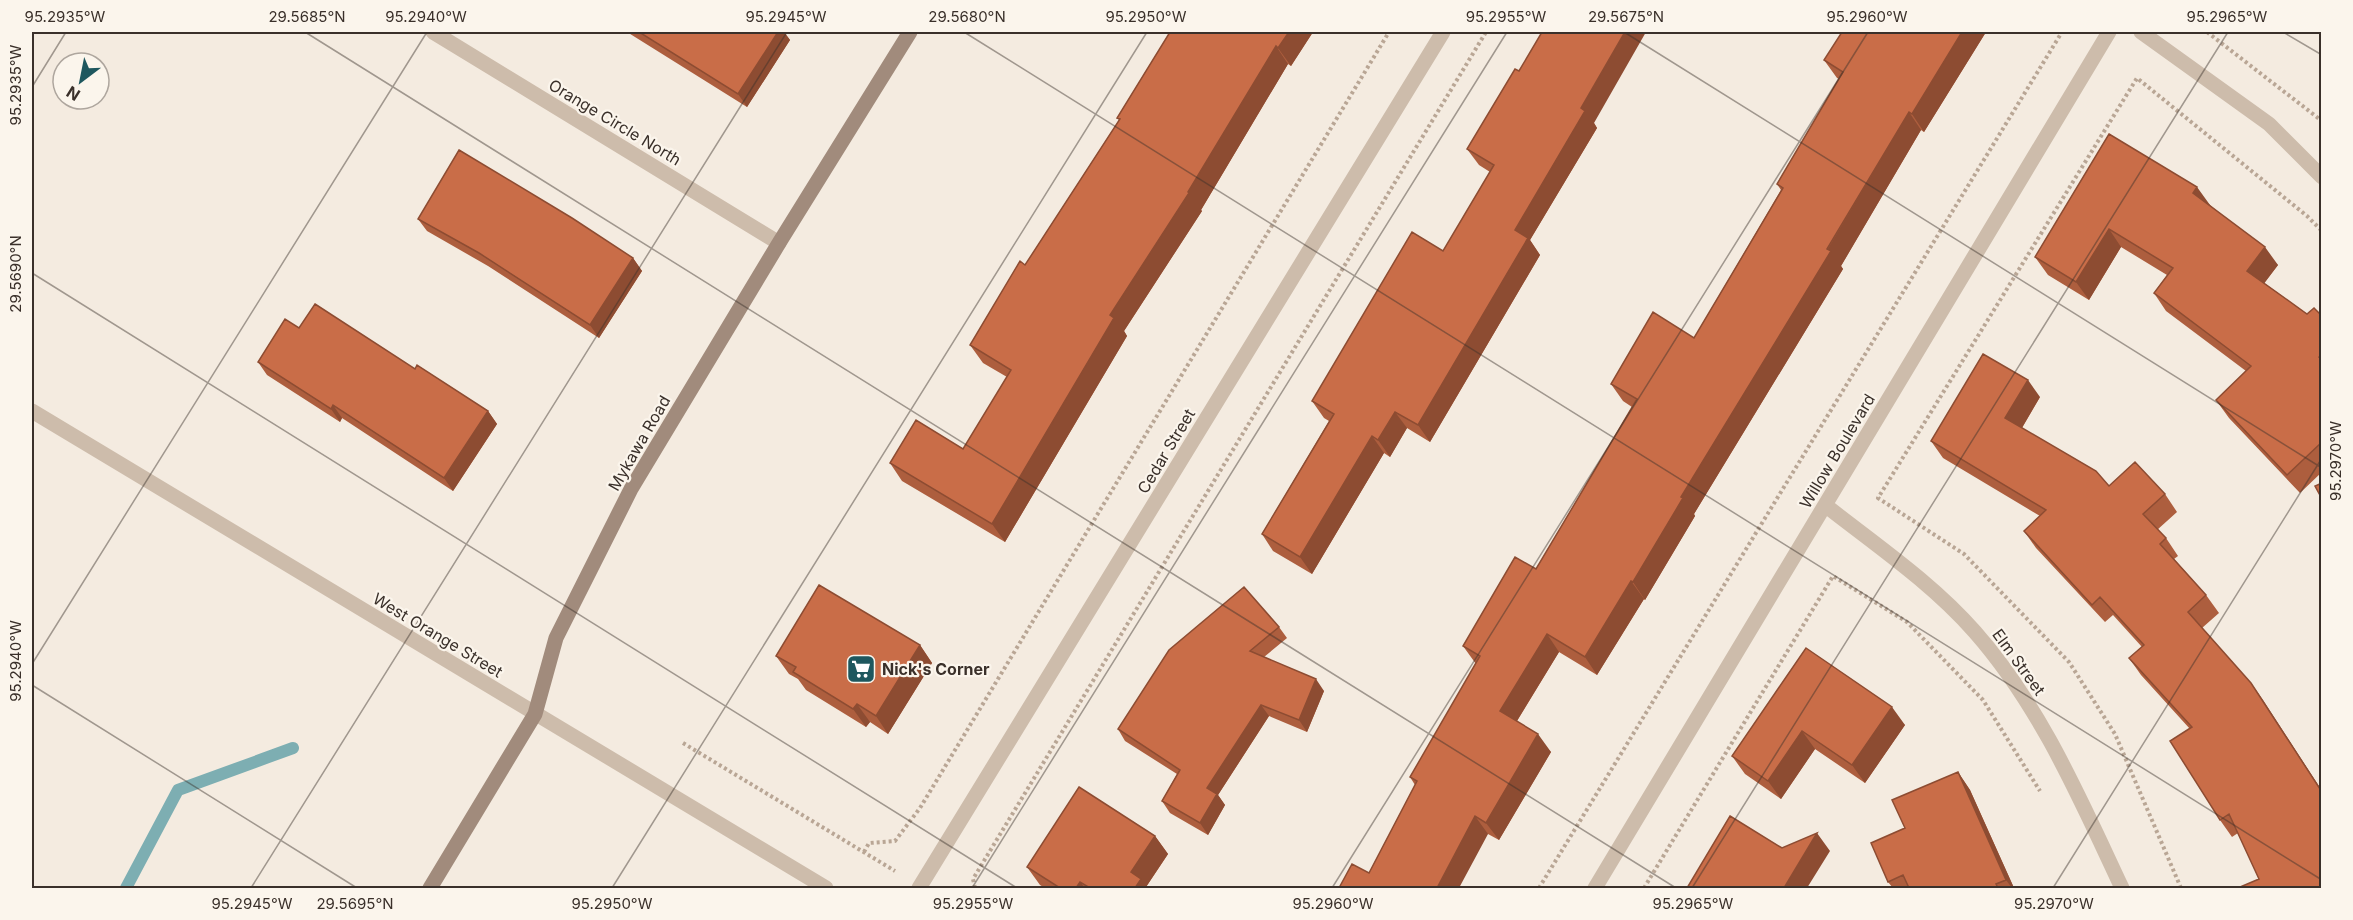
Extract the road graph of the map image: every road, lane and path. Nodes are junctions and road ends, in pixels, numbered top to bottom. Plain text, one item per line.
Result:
1 (433, 32) edge
2 (910, 32) edge
3 (1389, 32) edge
4 (1443, 32) edge
5 (1486, 32) edge
6 (2062, 32) edge
7 (2109, 32) edge
8 (2141, 32) edge
9 (2207, 32) edge
10 (2322, 121) edge
11 (2322, 177) edge
12 (2322, 231) edge
13 (779, 243) junction
14 (32, 411) edge
15 (1825, 505) junction
16 (535, 714) junction
17 (683, 743) dead end
18 (2045, 800) dead end
19 (864, 852) junction
20 (919, 887) edge
21 (430, 888) edge
22 (826, 888) edge
23 (975, 888) edge
24 (1539, 888) edge
25 (1595, 888) edge
26 (1644, 888) edge
27 (2122, 888) edge
28 (2181, 888) edge

1 - 13 street, Orange Circle North
2 - 13 main road, Mykawa Road
3 - 19 path
4 - 20 street, Cedar Street
5 - 23 path
6 - 24 path
7 - 15 street, Willow Boulevard
8 - 11 street
9 - 10 path
12 - 28 path
13 - 16 main road, Mykawa Road
14 - 16 street, West Orange Street
15 - 25 street, Willow Boulevard
15 - 27 street, Elm Street
16 - 21 main road, Mykawa Road
16 - 22 street, West Orange Street
17 - 19 path
18 - 26 path
19 - 20 path

